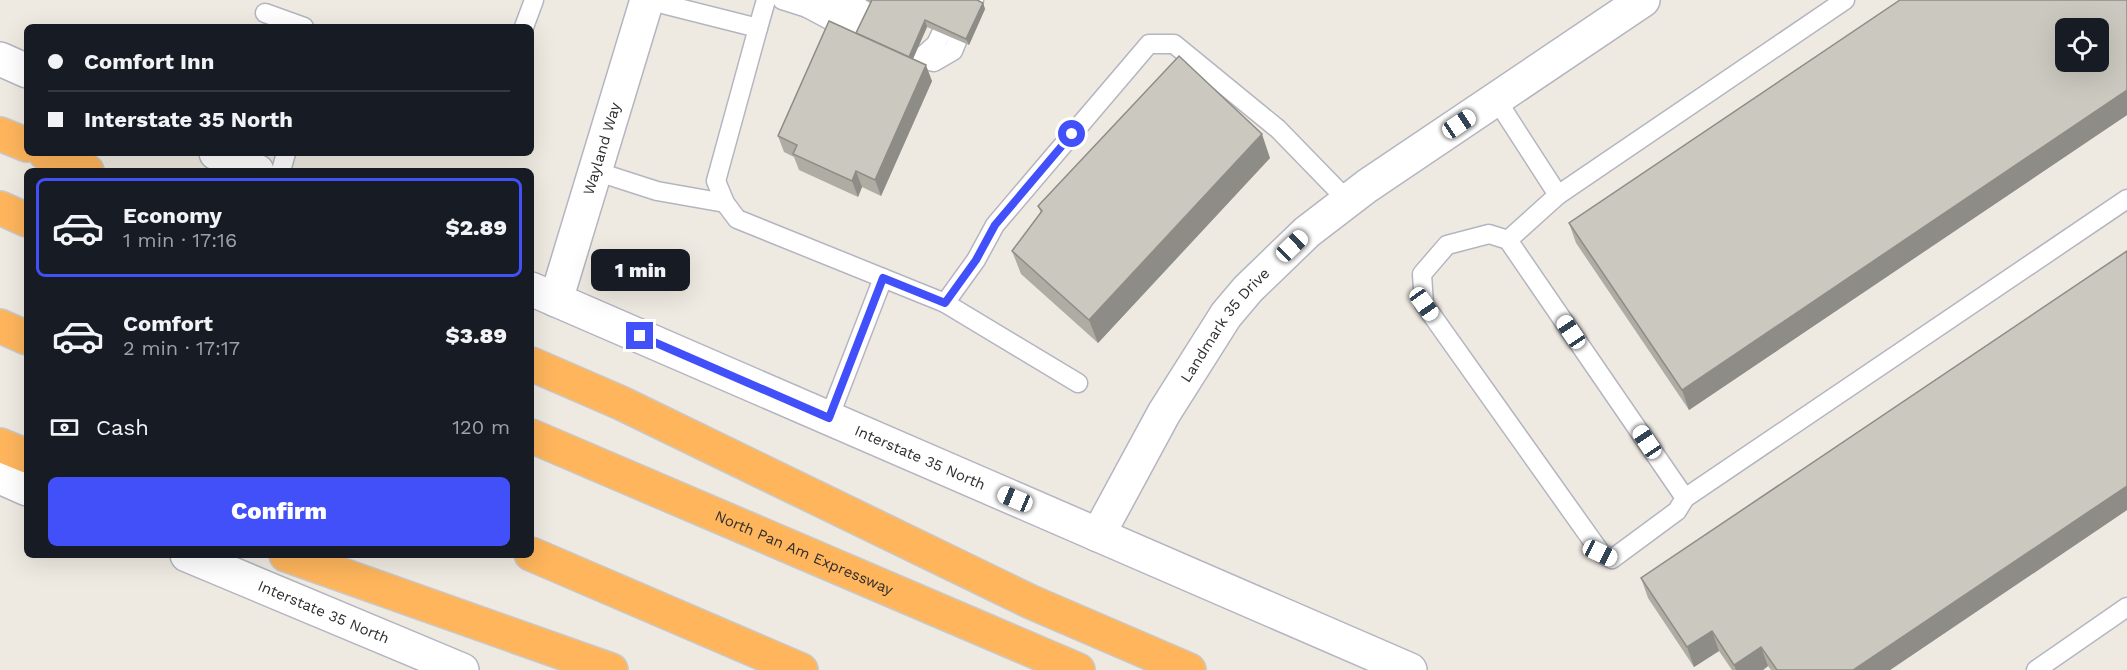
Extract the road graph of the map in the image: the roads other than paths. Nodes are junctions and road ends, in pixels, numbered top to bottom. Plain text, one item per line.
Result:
1 (534, 0) edge
2 (647, 0) edge
3 (766, 0) edge
4 (782, 0) edge
5 (839, 0) edge
6 (857, 0) edge
7 (872, 0) edge
8 (901, 0) edge
9 (917, 0) edge
10 (957, 0) edge
11 (974, 0) edge
12 (1643, 0) edge
13 (1845, 0) edge
14 (807, 8) junction
15 (268, 13) edge
16 (835, 23) junction
17 (296, 24) edge
18 (525, 24) edge
19 (758, 28) junction
20 (896, 46) junction
21 (0, 59) edge
22 (24, 70) edge
23 (1496, 99) junction
24 (0, 134) edge
25 (24, 144) edge
26 (52, 156) edge
27 (223, 156) edge
28 (80, 168) edge
29 (250, 168) edge
30 (595, 171) junction
31 (1558, 195) junction
32 (2127, 199) edge
33 (1348, 201) junction
34 (725, 203) junction
35 (0, 208) edge
36 (24, 219) edge
37 (1508, 240) junction
38 (883, 278) junction
39 (543, 295) edge
40 (945, 303) junction
41 (0, 326) edge
42 (24, 337) edge
43 (534, 365) edge
44 (1078, 383) dead end
45 (829, 418) junction
46 (534, 437) edge
47 (0, 445) edge
48 (24, 455) edge
49 (0, 477) edge
50 (24, 488) edge
51 (1685, 498) junction
52 (1098, 535) junction
53 (534, 555) edge
54 (193, 558) edge
55 (294, 558) edge
56 (2127, 607) edge
57 (462, 670) edge
58 (611, 670) edge
59 (801, 670) edge
60 (1078, 670) edge
61 (1189, 670) edge
62 (1410, 670) edge
63 (2036, 670) edge

1 - 18 lane
2 - 19 lane
2 - 30 main road, Wayland Way
3 - 19 lane
4 - 14 lane
5 - 14 lane
6 - 16 lane
7 - 16 lane
8 - 20 lane
9 - 20 lane
10 - 20 lane
11 - 20 lane
12 - 23 main road, Landmark 35 Drive
13 - 31 lane
14 - 16 lane
15 - 17 lane
16 - 20 lane
19 - 34 lane
21 - 22 main road
23 - 31 lane
23 - 33 main road, Landmark 35 Drive
24 - 25 highway
26 - 28 highway
27 - 29 main road
30 - 34 lane
30 - 39 main road, Wayland Way
31 - 37 lane
32 - 51 lane
33 - 40 lane
33 - 52 main road, Landmark 35 Drive
34 - 38 lane
35 - 36 highway
37 - 51 lane
37 - 51 lane
38 - 40 lane
38 - 45 lane
39 - 45 main road, Interstate 35 North
40 - 44 lane
41 - 42 highway
43 - 61 highway
45 - 52 main road, Interstate 35 North
46 - 60 highway, North Pan Am Expressway
47 - 48 highway
49 - 50 main road
52 - 62 main road, Interstate 35 North
53 - 59 highway
54 - 57 main road, Interstate 35 North
55 - 58 highway
56 - 63 lane

